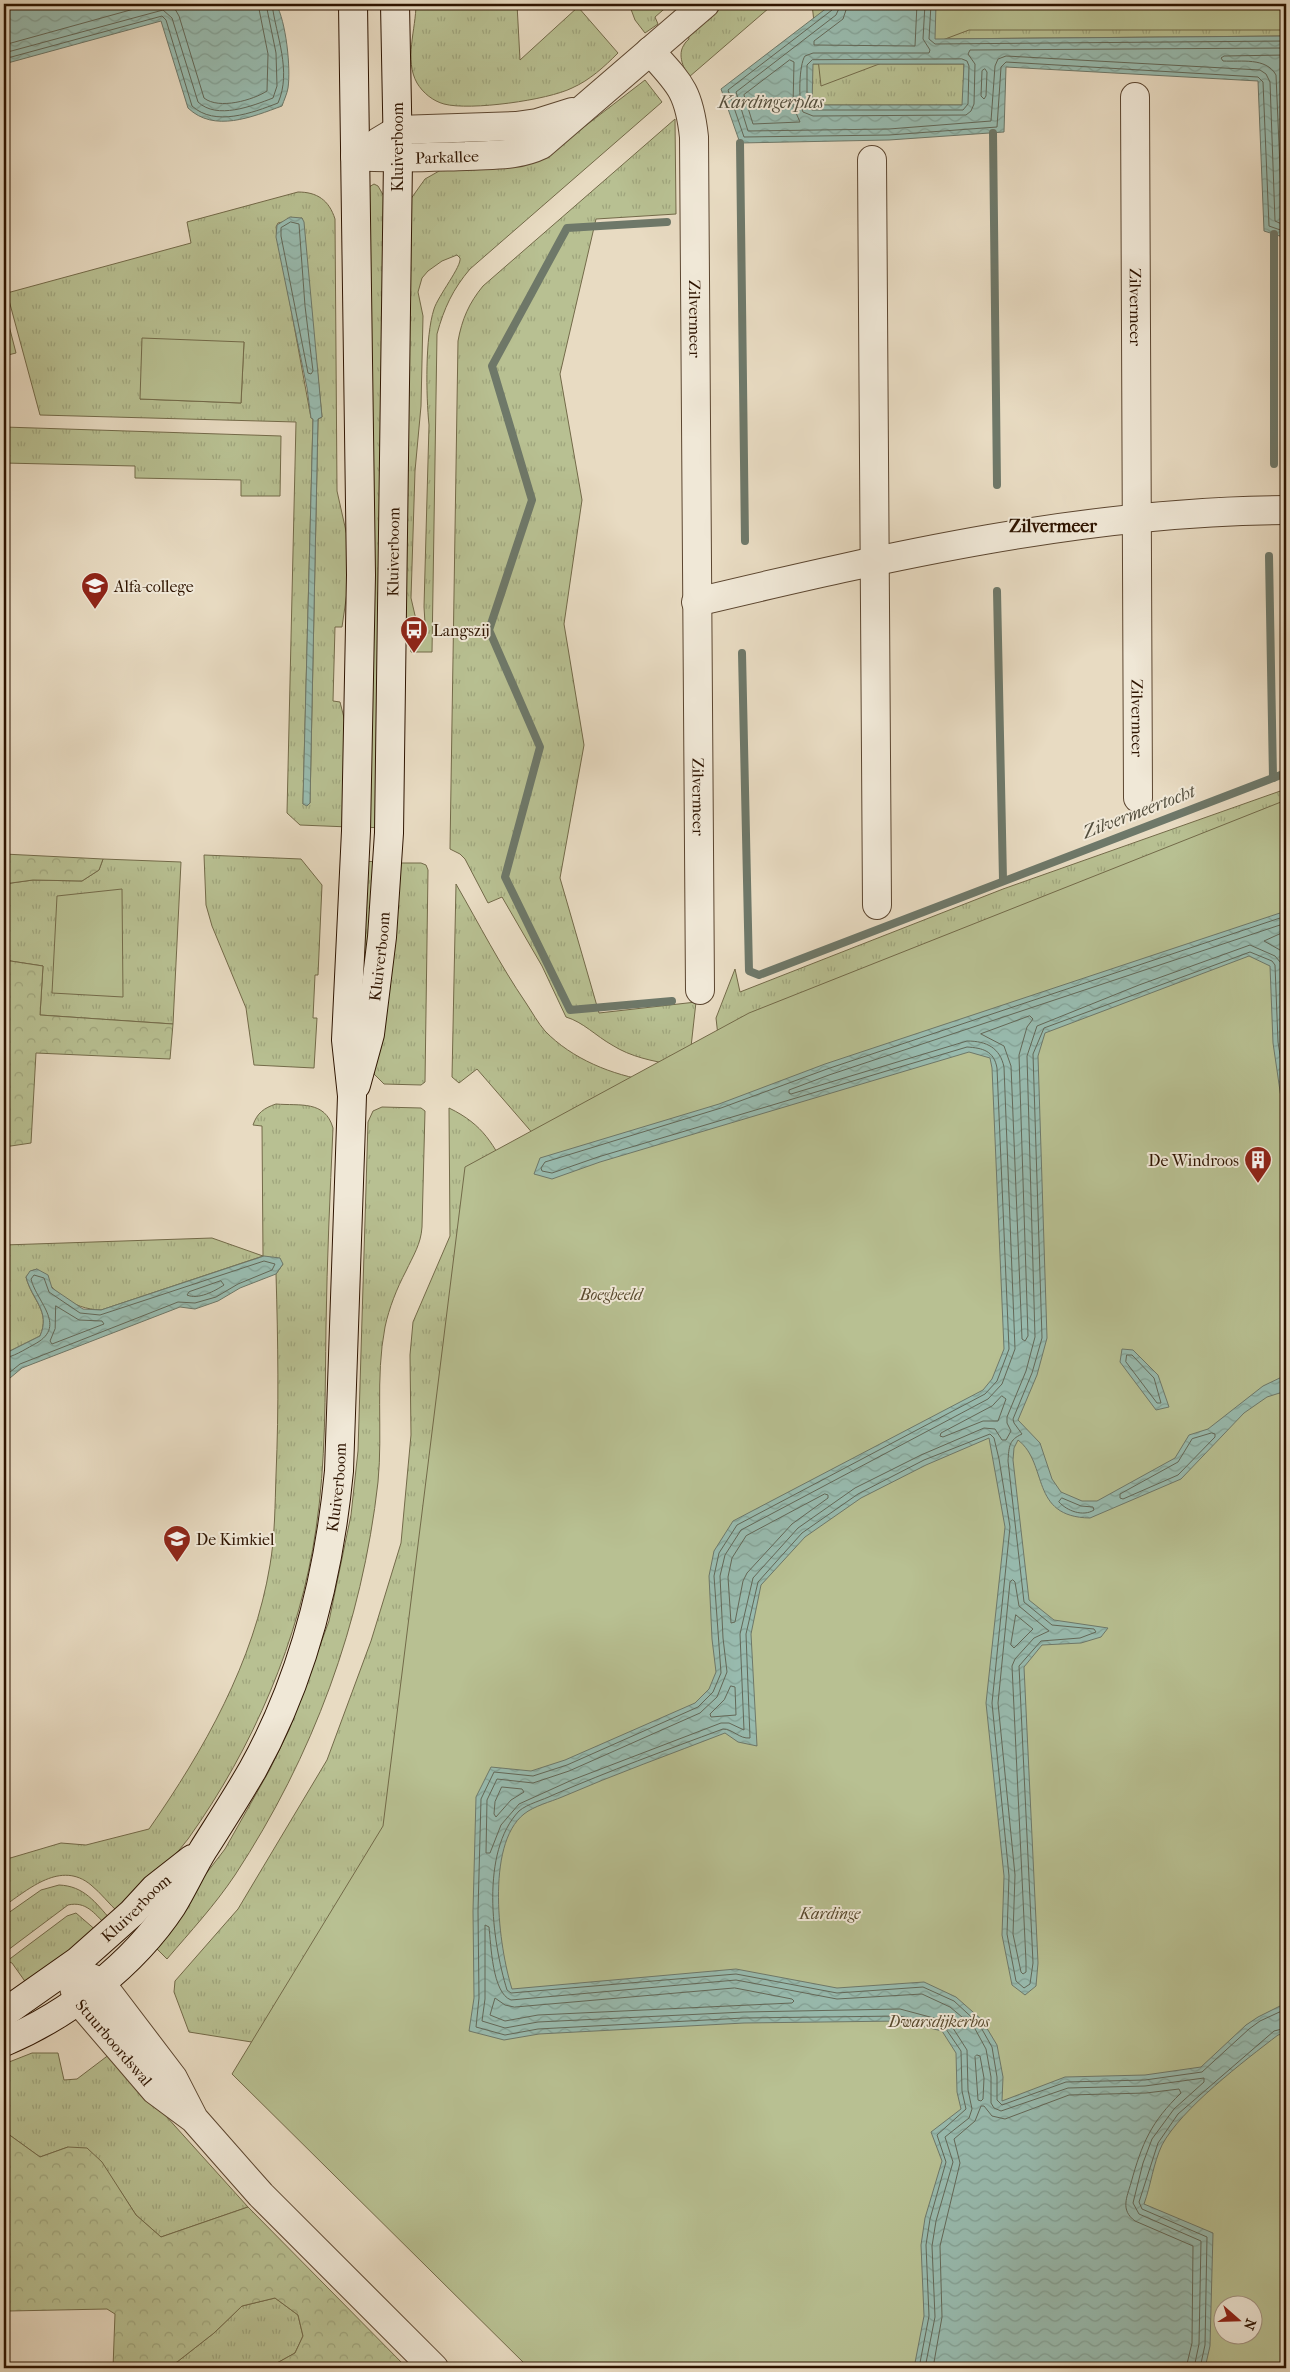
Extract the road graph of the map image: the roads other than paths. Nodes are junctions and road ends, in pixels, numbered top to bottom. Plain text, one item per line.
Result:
1 (353, 4) edge
2 (395, 4) edge
3 (705, 4) edge
4 (650, 51) junction
5 (1135, 97) dead end
6 (583, 108) junction
7 (398, 130) junction
8 (355, 156) junction
9 (398, 159) junction
10 (872, 160) dead end
11 (1286, 510) edge
12 (1138, 518) junction
13 (876, 560) junction
14 (696, 602) junction
15 (1138, 798) dead end
16 (877, 905) dead end
17 (700, 990) dead end
18 (352, 1096) junction
19 (203, 1850) junction
20 (69, 1968) junction
21 (100, 1982) junction
22 (77, 1999) junction
23 (4, 2012) edge
24 (4, 2042) edge
25 (194, 2119) junction
26 (434, 2368) edge

1 - 8 street, Kluiverboom
2 - 7 street, Kluiverboom
3 - 4 street, Parkallee
4 - 6 street, Parkallee
4 - 14 street, Zilvermeer
5 - 12 street, Zilvermeer
6 - 7 street, Parkallee
6 - 9 street, Parkallee
7 - 8 street, Parkallee
7 - 9 street, Kluiverboom
8 - 9 street, Parkallee
8 - 18 street, Kluiverboom
9 - 18 street, Kluiverboom
10 - 13 street
11 - 12 street
12 - 13 street
12 - 15 street, Zilvermeer
13 - 14 street
13 - 16 street
14 - 17 street, Zilvermeer
18 - 19 street, Kluiverboom
19 - 20 street, Kluiverboom
19 - 21 street, Kluiverboom
20 - 21 street, Stuurboordswal
20 - 22 street, Stuurboordswal
20 - 23 street, Kluiverboom
21 - 22 street, Kluiverboom
21 - 25 street, Stuurboordswal
22 - 24 street, Kluiverboom
22 - 25 street, Stuurboordswal
25 - 26 street, Stuurboordswal

